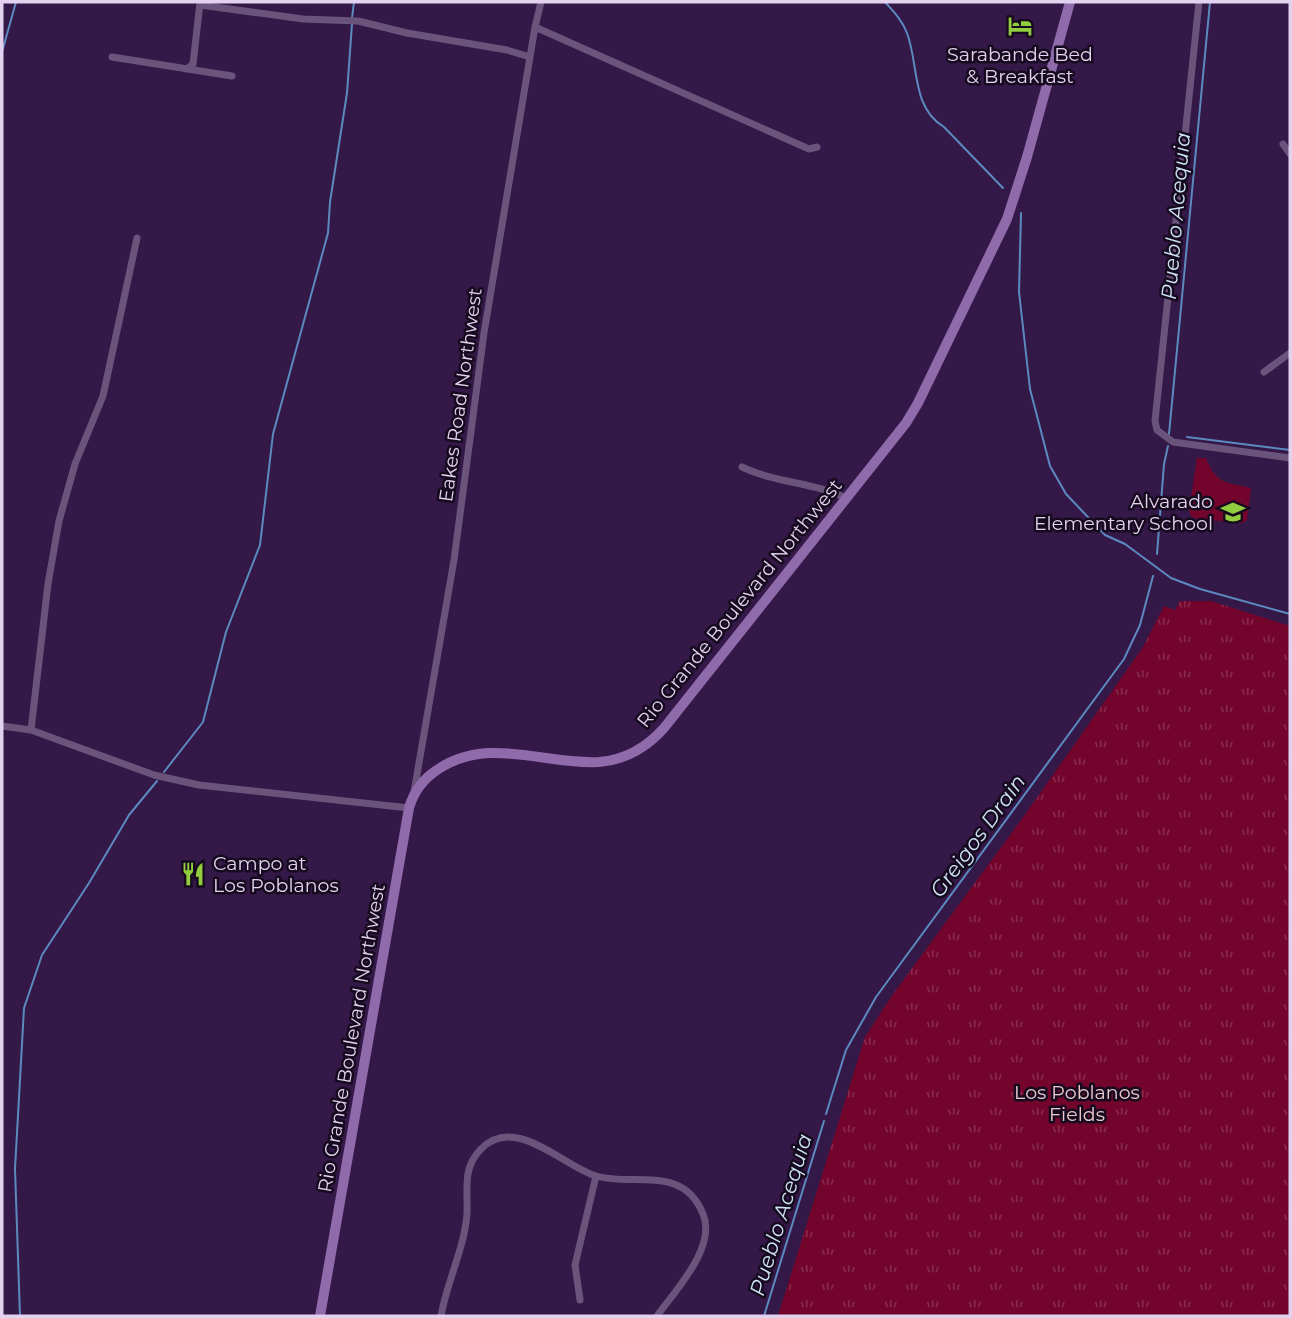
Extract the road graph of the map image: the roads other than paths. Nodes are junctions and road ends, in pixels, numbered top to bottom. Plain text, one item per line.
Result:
1 (541, 2) edge
2 (1070, 2) edge
3 (1199, 2) edge
4 (200, 3) edge
5 (535, 27) junction
6 (112, 57) dead end
7 (530, 57) junction
8 (187, 69) junction
9 (232, 76) dead end
10 (1283, 145) dead end
11 (817, 147) dead end
12 (1290, 154) edge
13 (137, 238) dead end
14 (1290, 354) edge
15 (1264, 372) dead end
16 (1290, 458) edge
17 (742, 467) dead end
18 (846, 498) junction
19 (2, 726) edge
20 (32, 730) junction
21 (414, 792) junction
22 (409, 807) junction
23 (596, 1176) junction
24 (580, 1300) dead end
25 (320, 1316) edge
26 (441, 1316) edge
27 (657, 1316) edge

1 - 5 street, Eakes Road Northwest
2 - 18 street, Rio Grande Boulevard Northwest
3 - 16 street
4 - 7 street
4 - 8 street
5 - 7 street, Eakes Road Northwest
5 - 11 street
6 - 8 street
7 - 21 street, Eakes Road Northwest
8 - 9 street
10 - 12 street
13 - 20 street
14 - 15 street
17 - 18 street
18 - 21 street, Rio Grande Boulevard Northwest
19 - 20 street
20 - 22 street
21 - 22 street, Rio Grande Boulevard Northwest
22 - 25 street, Rio Grande Boulevard Northwest
23 - 24 street
23 - 26 street
23 - 27 street

